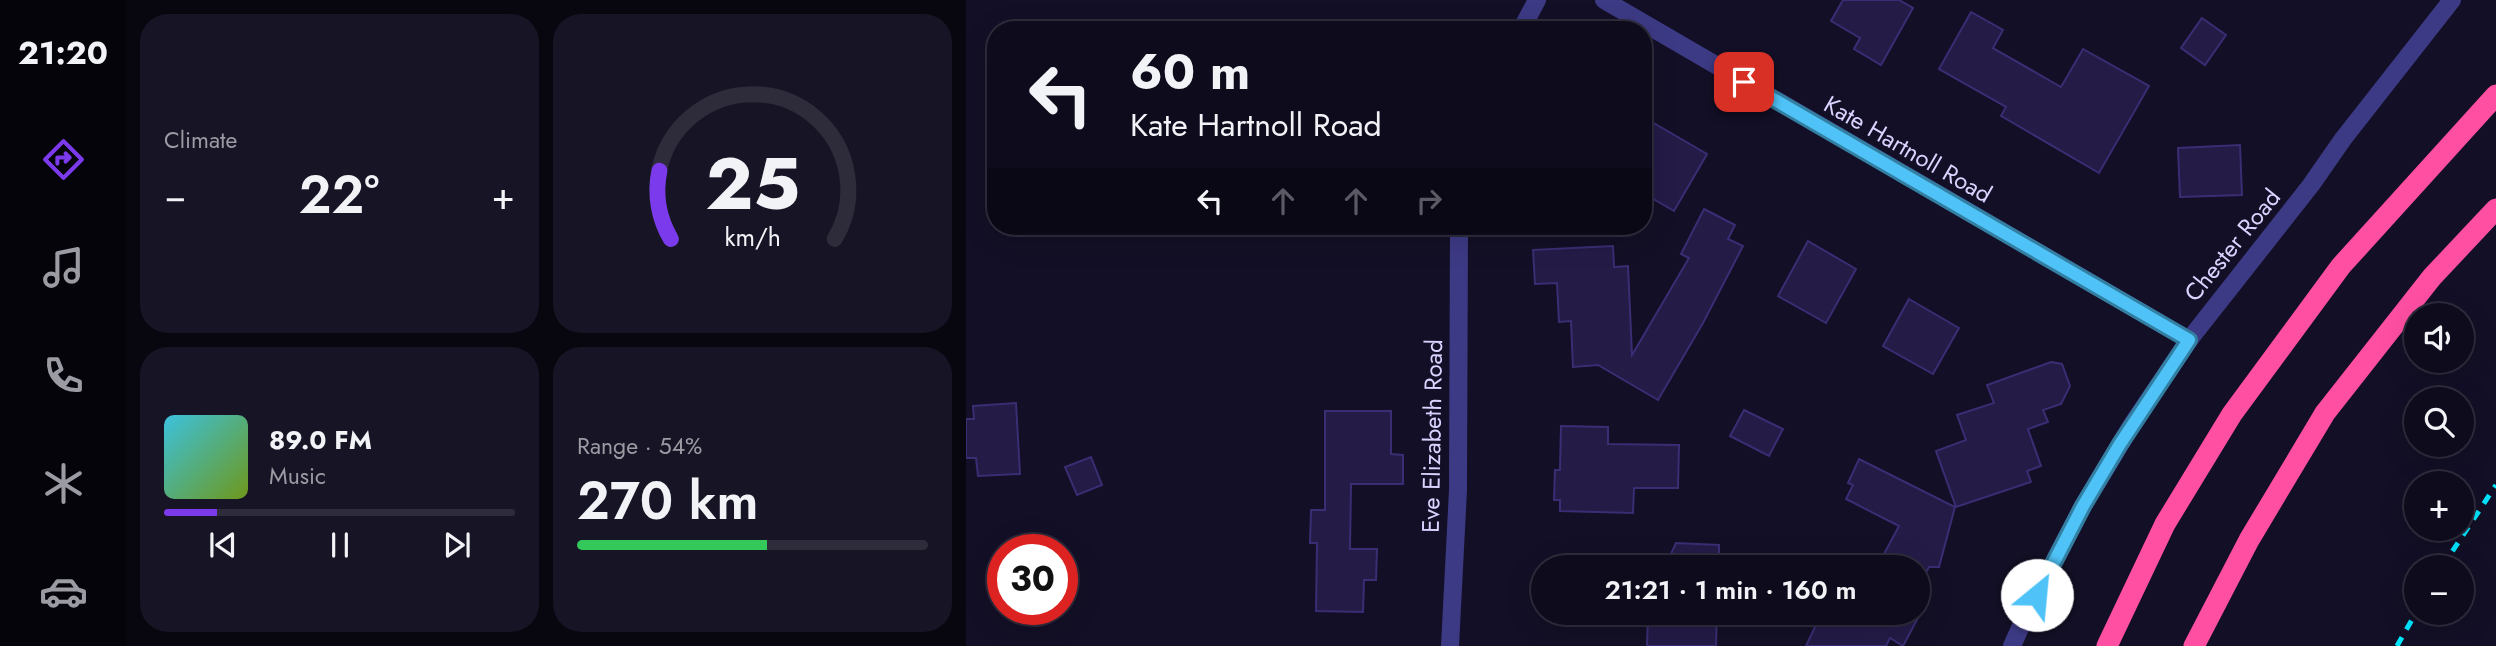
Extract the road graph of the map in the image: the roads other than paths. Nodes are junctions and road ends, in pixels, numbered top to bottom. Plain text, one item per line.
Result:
1 (1537, 0) edge
2 (1604, 0) edge
3 (2452, 0) edge
4 (1526, 21) edge
5 (1640, 21) edge
6 (1652, 28) edge
7 (2496, 95) edge
8 (2496, 209) edge
9 (1459, 235) edge
10 (2189, 340) junction
11 (1450, 646) edge
12 (2012, 646) edge
13 (2107, 646) edge
14 (2194, 646) edge

1 - 4 street
2 - 5 street, Kate Hartnoll Road
3 - 10 street, Chester Road
6 - 10 street, Kate Hartnoll Road
7 - 13 highway
8 - 14 highway
9 - 11 street, Eve Elizabeth Road
10 - 12 street, Chester Road

